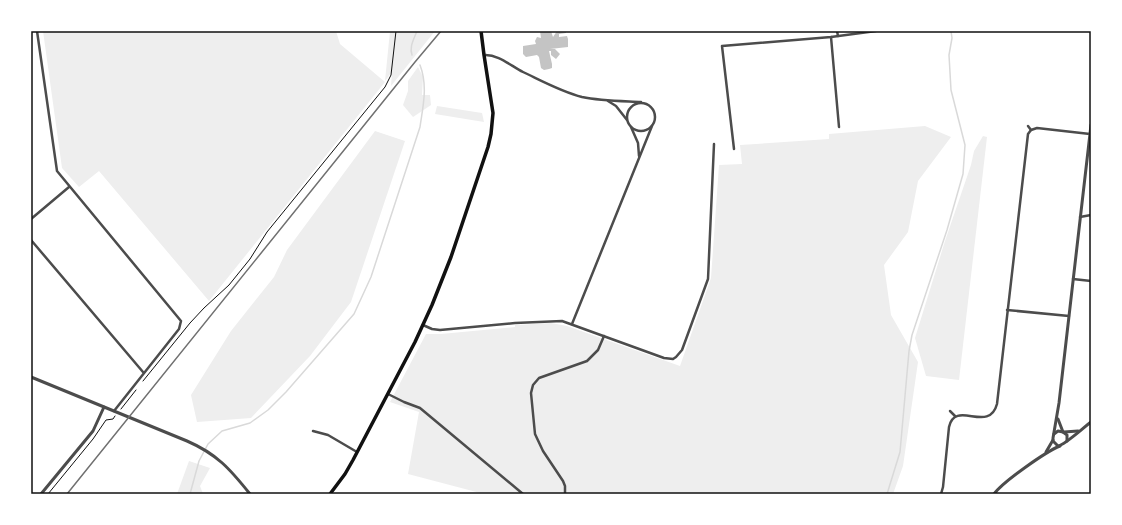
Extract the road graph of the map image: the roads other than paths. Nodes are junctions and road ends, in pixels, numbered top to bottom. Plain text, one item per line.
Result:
1 (37, 31) edge
2 (482, 31) edge
3 (837, 31) edge
4 (876, 31) edge
5 (838, 36) junction
6 (832, 37) junction
7 (484, 56) junction
8 (605, 100) junction
9 (640, 102) junction
10 (628, 122) junction
11 (1091, 125) edge
12 (631, 126) junction
13 (652, 126) junction
14 (1028, 126) dead end
15 (839, 128) dead end
16 (1031, 130) junction
17 (1090, 134) junction
18 (714, 144) dead end
19 (734, 149) dead end
20 (639, 161) junction
21 (69, 186) junction
22 (1091, 215) edge
23 (1080, 217) junction
24 (31, 218) edge
25 (31, 240) edge
26 (1073, 279) junction
27 (1091, 281) edge
28 (1007, 310) junction
29 (1069, 316) junction
30 (572, 324) junction
31 (423, 325) junction
32 (604, 336) junction
33 (143, 372) junction
34 (31, 377) edge
35 (387, 394) junction
36 (104, 407) junction
37 (114, 411) junction
38 (950, 411) dead end
39 (955, 416) junction
40 (1057, 418) junction
41 (1091, 422) edge
42 (1080, 430) junction
43 (314, 431) dead end
44 (1063, 432) junction
45 (1053, 437) junction
46 (1066, 442) junction
47 (1060, 446) junction
48 (357, 452) junction
49 (1045, 454) junction
50 (41, 494) edge
51 (250, 494) edge
52 (330, 494) edge
53 (523, 494) edge
54 (565, 494) edge
55 (941, 494) edge
56 (994, 494) edge

1 - 21 street
2 - 7 main road
3 - 5 street
4 - 5 street
5 - 6 street
6 - 15 street
6 - 19 street
7 - 8 street
7 - 31 main road
8 - 9 street
8 - 10 street
9 - 10 street
9 - 13 street
10 - 12 street
11 - 17 street
12 - 13 street
12 - 20 street
13 - 20 street
14 - 16 street
16 - 17 street
16 - 28 street
17 - 23 street
18 - 32 street
20 - 30 street
21 - 24 street
21 - 33 street
22 - 23 street
23 - 26 street
25 - 33 street
26 - 27 street
26 - 29 street
28 - 29 street
28 - 39 street
29 - 40 street
30 - 31 street
30 - 32 street
31 - 35 main road
32 - 54 street
33 - 37 street
34 - 36 street
35 - 48 main road
35 - 53 street
36 - 37 street
36 - 50 street
37 - 51 street
38 - 39 street
39 - 55 street
40 - 44 street
40 - 45 street
41 - 42 street
42 - 44 street
42 - 46 street
43 - 48 street
44 - 45 street
44 - 46 street
45 - 47 street
45 - 49 street
46 - 47 street
47 - 49 street
48 - 52 main road
49 - 56 street

